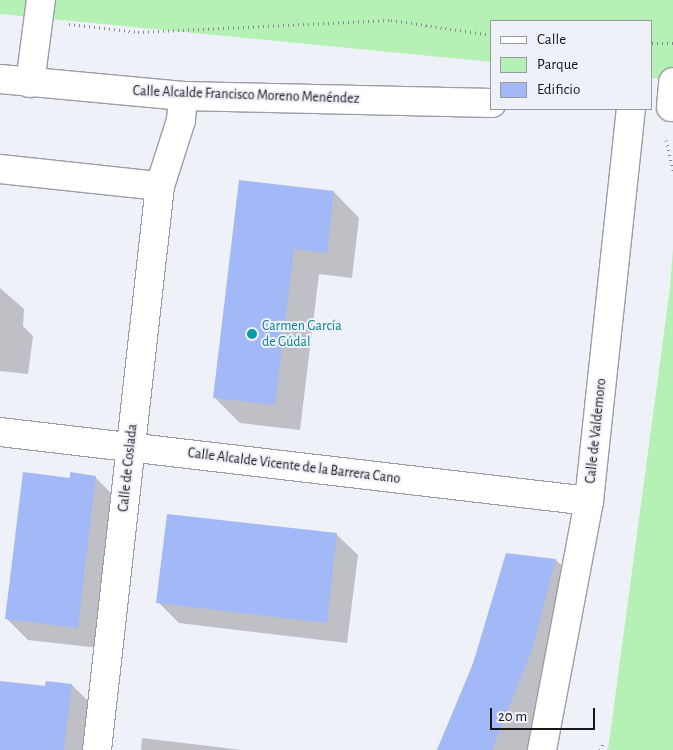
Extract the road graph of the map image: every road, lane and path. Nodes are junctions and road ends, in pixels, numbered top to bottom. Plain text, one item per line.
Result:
1 (40, 10) edge
2 (490, 35) edge
3 (653, 43) edge
4 (673, 43) edge
5 (0, 79) edge
6 (30, 83) junction
7 (183, 96) junction
8 (490, 103) edge
9 (631, 110) edge
10 (0, 169) edge
11 (160, 186) junction
12 (0, 432) edge
13 (131, 447) junction
14 (589, 501) junction
15 (603, 743) dead end
16 (97, 750) edge
17 (542, 750) edge
18 (600, 750) edge

1 - 2 path
1 - 6 street
3 - 4 path
5 - 6 street, Calle Alcalde Francisco Moreno Menéndez
6 - 7 street, Calle Alcalde Francisco Moreno Menéndez
7 - 8 street, Calle Alcalde Francisco Moreno Menéndez
7 - 11 street, Calle de Coslada
9 - 14 street, Calle de Valdemoro
10 - 11 street
11 - 13 street, Calle de Coslada
12 - 13 street, Calle Alcalde Vicente de la Barrera Cano
13 - 14 street, Calle Alcalde Vicente de la Barrera Cano
13 - 16 street, Calle de Coslada
14 - 17 street, Calle de Valdemoro
15 - 18 path

